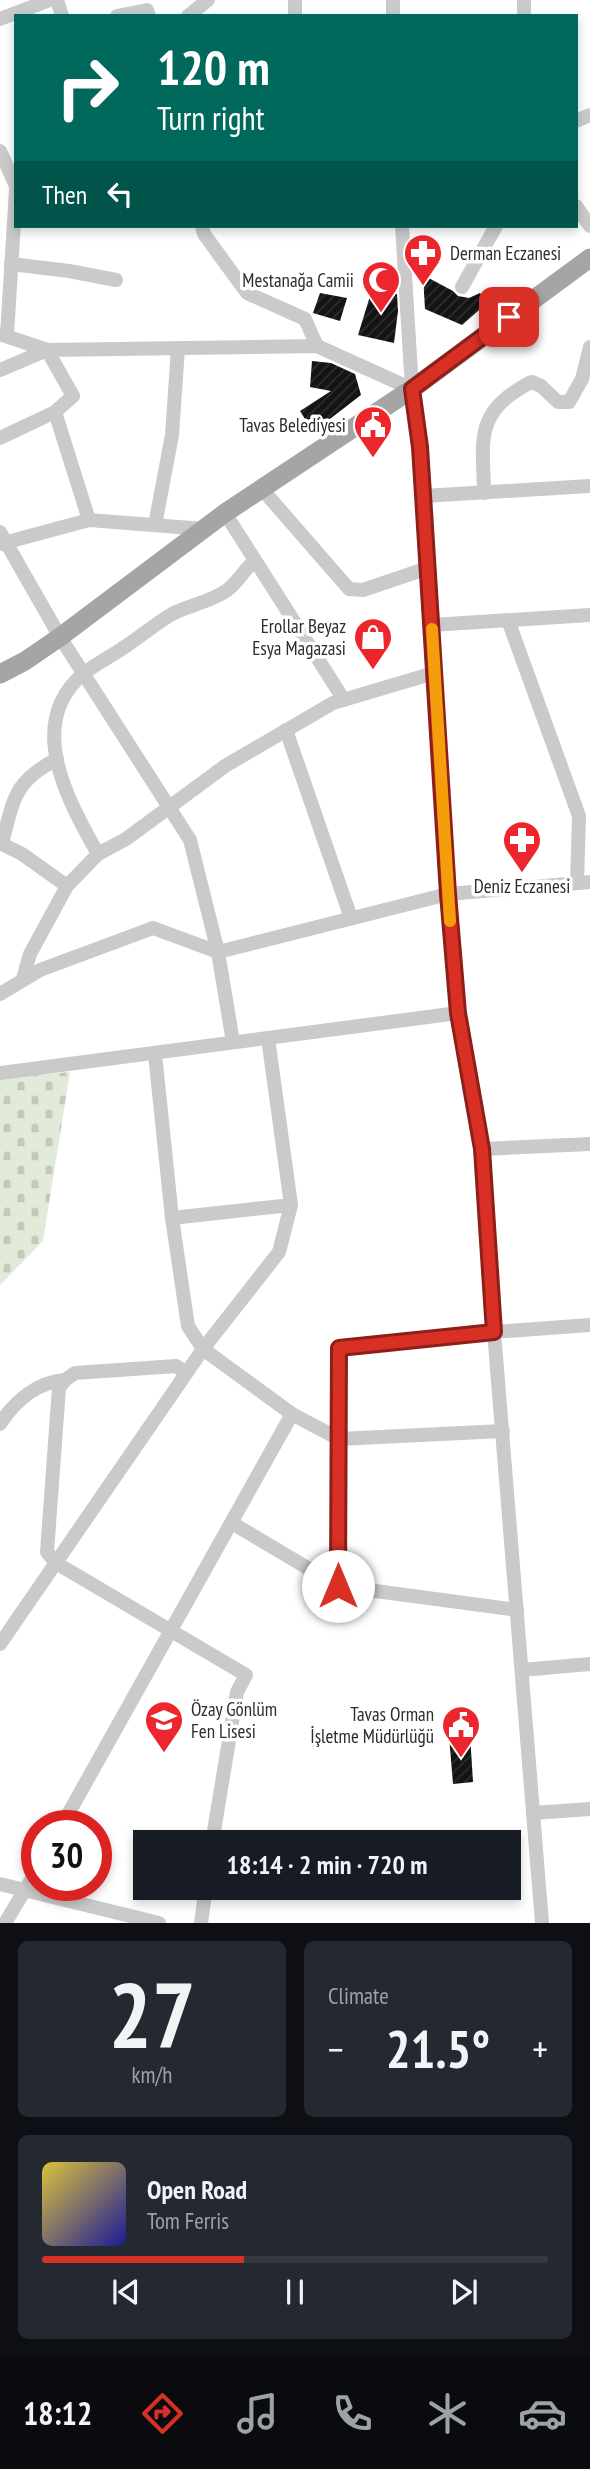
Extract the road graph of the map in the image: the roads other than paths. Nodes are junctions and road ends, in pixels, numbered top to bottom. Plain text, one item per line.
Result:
1 (50, 0) edge
2 (208, 0) edge
3 (148, 8) edge
4 (125, 14) edge
5 (190, 14) edge
6 (0, 19) edge
7 (0, 151) edge
8 (14, 183) edge
9 (582, 209) edge
10 (14, 218) edge
11 (590, 226) edge
12 (202, 228) edge
13 (402, 228) edge
14 (495, 228) edge
15 (590, 258) edge
16 (11, 264) junction
17 (116, 280) dead end
18 (462, 287) dead end
19 (3, 335) edge
20 (317, 346) junction
21 (590, 347) edge
22 (178, 348) junction
23 (47, 350) junction
24 (0, 370) edge
25 (412, 389) junction
26 (55, 412) junction
27 (0, 438) edge
28 (590, 486) edge
29 (262, 489) junction
30 (484, 493) junction
31 (423, 496) junction
32 (225, 513) junction
33 (89, 520) junction
34 (155, 525) junction
35 (204, 529) junction
36 (1, 539) edge
37 (255, 561) junction
38 (428, 568) junction
39 (590, 615) edge
40 (508, 620) junction
41 (431, 625) junction
42 (60, 637) junction
43 (84, 673) junction
44 (434, 673) junction
45 (0, 674) edge
46 (344, 700) junction
47 (286, 730) junction
48 (57, 759) junction
49 (169, 806) junction
50 (584, 816) edge
51 (1, 843) edge
52 (99, 854) junction
53 (584, 882) edge
54 (68, 886) junction
55 (448, 894) junction
56 (351, 918) junction
57 (218, 952) junction
58 (23, 979) junction
59 (0, 994) edge
60 (458, 1013) junction
61 (268, 1038) junction
62 (233, 1042) junction
63 (155, 1054) junction
64 (0, 1073) edge
65 (590, 1144) edge
66 (482, 1149) junction
67 (290, 1205) junction
68 (172, 1218) junction
69 (590, 1325) edge
70 (494, 1332) junction
71 (203, 1349) junction
72 (186, 1373) junction
73 (65, 1380) junction
74 (292, 1414) junction
75 (0, 1424) edge
76 (503, 1432) junction
77 (339, 1439) junction
78 (232, 1523) junction
79 (56, 1563) junction
80 (338, 1586) junction
81 (517, 1610) junction
82 (172, 1632) junction
83 (0, 1644) edge
84 (590, 1664) edge
85 (522, 1671) junction
86 (590, 1809) edge
87 (71, 1810) edge
88 (533, 1813) junction
89 (214, 1830) edge
90 (0, 1884) edge
91 (21, 1889) edge
92 (21, 1898) edge
93 (204, 1900) edge
94 (70, 1901) edge
95 (5, 1923) edge
96 (159, 1923) edge
97 (201, 1923) edge
98 (542, 1923) edge

1 - 6 street
2 - 5 street
3 - 4 street
7 - 8 street
9 - 11 street
10 - 16 street
12 - 20 street
13 - 25 street
14 - 18 street
15 - 25 main road
16 - 17 street
16 - 19 street
19 - 23 street
20 - 22 street
20 - 25 street
21 - 30 street
22 - 23 street
22 - 34 street
23 - 24 street
23 - 26 street
25 - 29 main road
25 - 31 street
26 - 27 street
26 - 33 street
28 - 30 street
29 - 32 main road
29 - 38 street
30 - 31 street
31 - 38 street
32 - 35 main road
32 - 37 street
33 - 34 street
33 - 36 street
34 - 35 street
35 - 42 main road
36 - 42 street
37 - 43 street
37 - 46 street
38 - 41 street
39 - 40 street
40 - 41 street
40 - 50 street
41 - 44 street
42 - 43 street
42 - 45 main road
43 - 48 street
43 - 49 street
44 - 46 street
44 - 55 street
46 - 47 street
47 - 49 street
47 - 56 street
48 - 51 street
48 - 52 street
49 - 52 street
49 - 57 street
50 - 53 street
51 - 54 street
52 - 54 street
53 - 55 street
54 - 58 street
55 - 56 street
55 - 60 street
56 - 57 street
57 - 58 street
57 - 62 street
58 - 59 street
60 - 61 street
60 - 66 street
61 - 62 street
61 - 67 street
62 - 63 street
63 - 64 street
63 - 68 street
65 - 66 street
66 - 70 street
67 - 68 street
67 - 71 street
68 - 71 street
69 - 70 street
70 - 76 street
70 - 77 street
71 - 72 street
71 - 74 street
72 - 73 street
72 - 79 street
73 - 75 street
73 - 79 street
74 - 77 street
74 - 78 street
76 - 77 street
76 - 81 street
77 - 80 street
78 - 80 street
78 - 82 street
79 - 82 street
79 - 83 street
80 - 81 street
81 - 85 street
82 - 87 street
82 - 89 street
84 - 85 street
85 - 88 street
86 - 88 street
88 - 98 street
90 - 91 street
92 - 95 street
93 - 97 street
94 - 96 street

